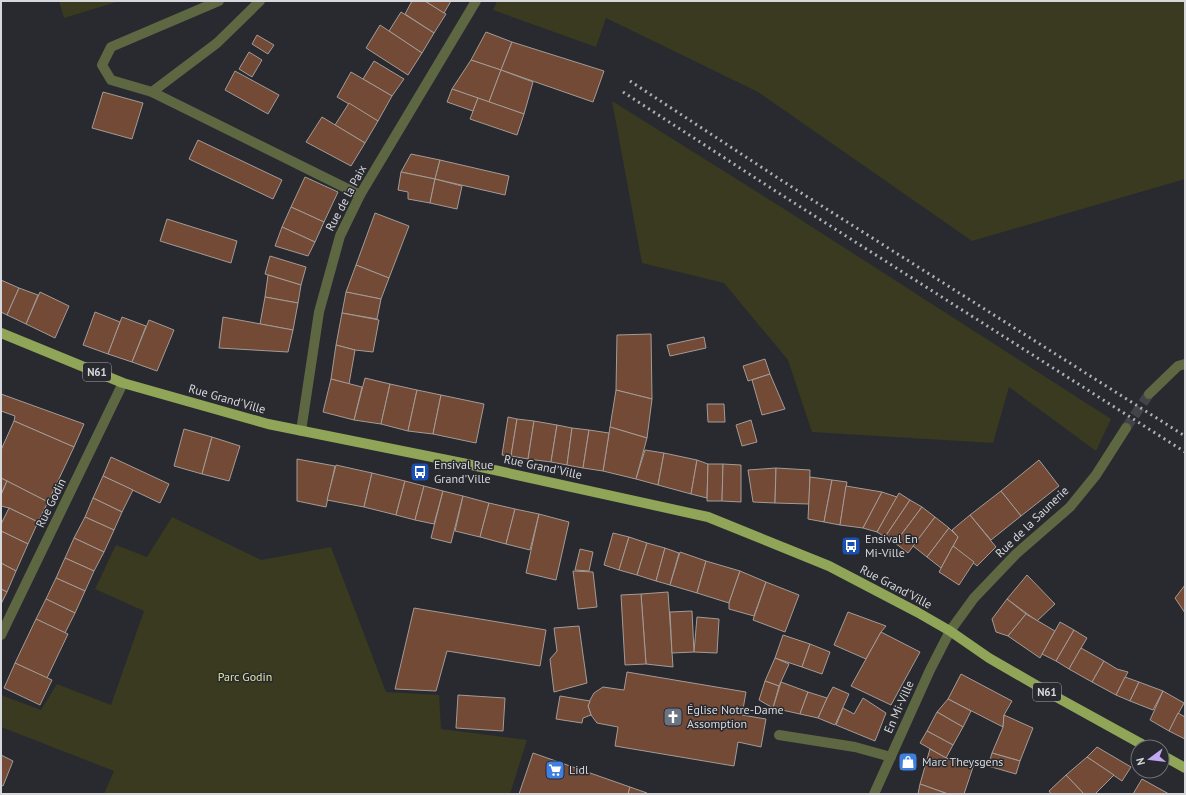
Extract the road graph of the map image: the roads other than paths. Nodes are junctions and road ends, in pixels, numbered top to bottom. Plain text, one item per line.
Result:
1 (219, 1) edge
2 (260, 1) edge
3 (476, 1) edge
4 (152, 92) junction
5 (360, 195) junction
6 (1, 333) edge
7 (1185, 364) edge
8 (123, 383) junction
9 (1149, 394) tunnel mouth
10 (1126, 428) tunnel mouth
11 (300, 431) junction
12 (950, 631) junction
13 (1, 634) edge
14 (780, 735) dead end
15 (1132, 739) edge
16 (891, 757) junction
17 (1170, 760) edge
18 (1185, 768) edge
19 (874, 794) edge

1 - 4 street
2 - 4 street
3 - 5 street, Rue de la Paix
4 - 5 street
5 - 11 street, Rue de la Paix
6 - 8 main road, Rue Grand'Ville / N61
7 - 9 street
8 - 11 main road, Rue Grand'Ville / N61
8 - 13 street, Rue Godin
10 - 12 street, Rue de la Saunerie
11 - 12 main road, Rue Grand'Ville / N61
12 - 15 main road, N61
12 - 16 street, En Mi-Ville
14 - 16 street
16 - 19 street, En Mi-Ville
17 - 18 main road

